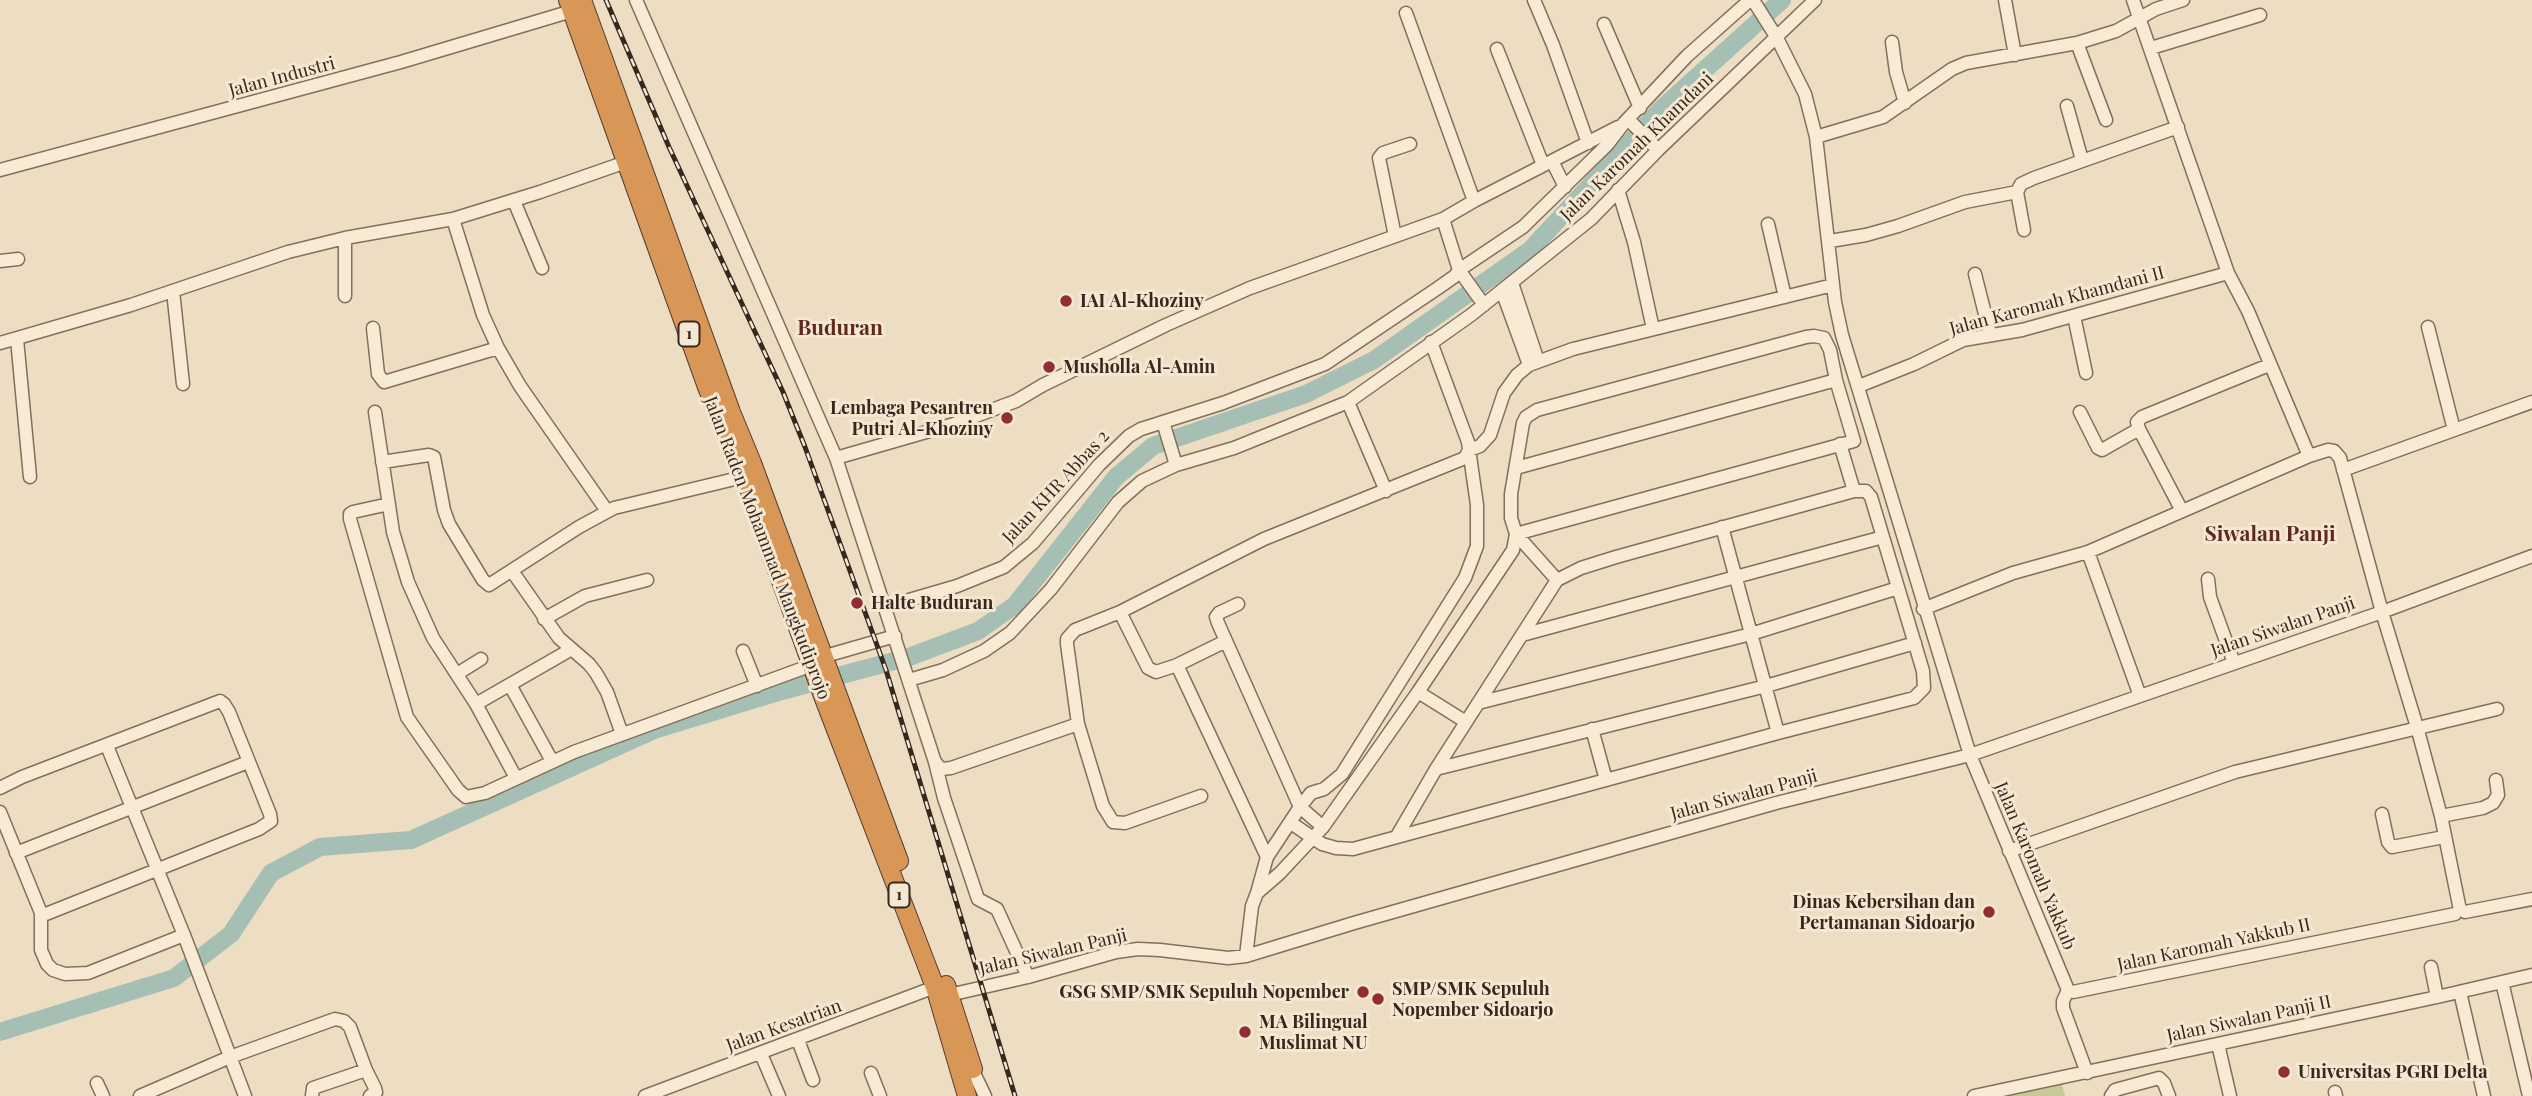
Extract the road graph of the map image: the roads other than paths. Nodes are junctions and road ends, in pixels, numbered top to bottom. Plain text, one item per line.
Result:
1 (636, 0) edge
2 (1534, 0) edge
3 (1815, 0) edge
4 (2005, 0) edge
5 (2133, 0) edge
6 (2183, 0) edge
7 (1753, 2) edge
8 (574, 4) edge
9 (1406, 13) dead end
10 (2260, 15) dead end
11 (2139, 19) junction
12 (1604, 23) dead end
13 (1777, 37) junction
14 (1892, 42) dead end
15 (2077, 43) junction
16 (2151, 48) junction
17 (1497, 49) dead end
18 (2015, 54) junction
19 (1905, 103) junction
20 (2067, 106) dead end
21 (1640, 108) junction
22 (2106, 120) dead end
23 (1629, 123) junction
24 (2178, 127) junction
25 (1816, 137) junction
26 (1588, 143) junction
27 (1410, 144) dead end
28 (1653, 146) junction
29 (2082, 160) junction
30 (626, 162) junction
31 (1548, 163) junction
32 (0, 170) edge
33 (1565, 187) junction
34 (1618, 190) junction
35 (2017, 192) junction
36 (514, 201) junction
37 (1474, 201) junction
38 (453, 219) junction
39 (1443, 219) junction
40 (1768, 224) dead end
41 (2024, 230) dead end
42 (1395, 236) junction
43 (345, 238) junction
44 (1830, 242) junction
45 (18, 259) dead end
46 (0, 261) edge
47 (542, 268) dead end
48 (2228, 273) junction
49 (1462, 274) junction
50 (1975, 274) dead end
51 (1833, 285) junction
52 (1507, 287) junction
53 (173, 292) junction
54 (345, 296) dead end
55 (1785, 297) junction
56 (1481, 301) junction
57 (2074, 316) junction
58 (2428, 327) dead end
59 (373, 328) dead end
60 (1653, 330) junction
61 (1990, 334) junction
62 (18, 339) junction
63 (1431, 342) junction
64 (0, 343) edge
65 (498, 348) junction
66 (1534, 363) junction
67 (2269, 365) junction
68 (2086, 373) dead end
69 (1836, 380) junction
70 (183, 384) dead end
71 (714, 385) junction
72 (1859, 386) junction
73 (1348, 401) junction
74 (2532, 402) edge
75 (375, 412) dead end
76 (2080, 412) dead end
77 (725, 415) junction
78 (1163, 425) junction
79 (2138, 429) junction
80 (2454, 430) junction
81 (1872, 437) junction
82 (1854, 441) junction
83 (1840, 444) junction
84 (1469, 450) junction
85 (2309, 456) junction
86 (836, 458) junction
87 (1174, 461) junction
88 (382, 462) junction
89 (1516, 468) junction
90 (2343, 471) junction
91 (30, 477) dead end
92 (743, 477) junction
93 (1386, 491) junction
94 (1854, 491) junction
95 (389, 504) junction
96 (607, 511) junction
97 (2182, 511) junction
98 (1721, 527) junction
99 (1516, 534) junction
100 (1883, 537) junction
101 (2088, 551) junction
102 (2532, 556) edge
103 (512, 571) junction
104 (1735, 577) junction
105 (2208, 579) dead end
106 (647, 580) dead end
107 (1557, 580) junction
108 (1898, 588) junction
109 (1238, 604) dead end
110 (885, 607) junction
111 (1923, 609) junction
112 (1120, 612) junction
113 (2382, 612) junction
114 (544, 619) junction
115 (1751, 634) junction
116 (1522, 635) junction
117 (895, 636) junction
118 (1226, 641) junction
119 (1915, 643) junction
120 (570, 650) junction
121 (743, 651) dead end
122 (481, 659) dead end
123 (818, 662) junction
124 (2234, 663) junction
125 (1177, 665) junction
126 (457, 674) junction
127 (909, 680) junction
128 (510, 685) junction
129 (1766, 685) junction
130 (757, 686) junction
131 (1418, 692) junction
132 (2140, 696) junction
133 (1478, 703) junction
134 (476, 704) junction
135 (2497, 709) dead end
136 (1466, 723) junction
137 (1078, 724) junction
138 (2417, 727) junction
139 (1592, 729) junction
140 (1778, 733) junction
141 (622, 734) junction
142 (107, 746) junction
143 (1970, 755) junction
144 (552, 761) junction
145 (248, 762) junction
146 (935, 762) junction
147 (1436, 769) junction
148 (516, 778) junction
149 (2496, 779) dead end
150 (1606, 780) junction
151 (0, 788) edge
152 (1201, 796) dead end
153 (1300, 807) junction
154 (132, 808) junction
155 (0, 812) edge
156 (2382, 814) dead end
157 (2441, 816) junction
158 (1291, 823) junction
159 (1323, 827) junction
160 (1396, 836) junction
161 (2444, 837) junction
162 (1311, 838) junction
163 (2009, 850) junction
164 (16, 853) junction
165 (1268, 856) junction
166 (157, 869) junction
167 (1257, 893) junction
168 (2532, 899) edge
169 (2460, 912) junction
170 (41, 914) junction
171 (184, 935) junction
172 (1246, 956) junction
173 (2431, 967) dead end
174 (2532, 975) edge
175 (1028, 977) junction
176 (2502, 982) junction
177 (2068, 989) junction
178 (942, 991) junction
179 (2460, 992) junction
180 (2437, 997) junction
181 (798, 1040) junction
182 (2218, 1044) junction
183 (761, 1054) junction
184 (230, 1057) junction
185 (2139, 1061) junction
186 (366, 1070) junction
187 (871, 1073) dead end
188 (974, 1073) junction
189 (2087, 1073) junction
190 (813, 1080) dead end
191 (2143, 1082) junction
192 (97, 1083) dead end
193 (103, 1096) edge
194 (140, 1096) edge
195 (245, 1096) edge
196 (312, 1096) edge
197 (370, 1096) edge
198 (645, 1096) edge
199 (779, 1096) edge
200 (880, 1096) edge
201 (967, 1096) edge
202 (979, 1096) edge
203 (985, 1096) edge
204 (1973, 1096) edge
205 (2111, 1096) edge
206 (2169, 1096) edge
207 (2230, 1096) edge
208 (2484, 1096) edge
209 (2529, 1096) edge

1 - 86 street
2 - 26 street
3 - 13 street, Jalan Karomah Khamdani
4 - 18 street
5 - 11 street
6 - 11 street
7 - 13 street
7 - 21 street
8 - 30 highway, Jalan Raden Mohammad Mangkudiprojo / 1
8 - 32 street, Jalan Industri
8 - 71 highway, Jalan Raden Mohammad Mangkudiprojo / 1
9 - 37 street
10 - 16 street
11 - 15 street
11 - 16 street
12 - 21 street
13 - 25 street
13 - 28 street, Jalan Karomah Khamdani
14 - 19 street
15 - 18 street
15 - 22 street
16 - 24 street
17 - 31 street
18 - 19 street
19 - 25 street
20 - 29 street
21 - 23 street
23 - 26 street
23 - 28 street
23 - 33 street, Jalan KHR Abbas 2
24 - 29 street
24 - 48 street
25 - 44 street
26 - 31 street
27 - 42 street
28 - 34 street, Jalan Karomah Khamdani
29 - 35 street
30 - 36 street
30 - 71 highway, Jalan Raden Mohammad Mangkudiprojo / 1
31 - 33 street
31 - 37 street
33 - 49 street, Jalan KHR Abbas 2
34 - 52 street, Jalan Karomah Khamdani
34 - 60 street
35 - 41 street
35 - 44 street
36 - 38 street
36 - 47 street
37 - 39 street
38 - 43 street
38 - 65 street
39 - 42 street
39 - 49 street
40 - 55 street
42 - 86 street
43 - 53 street
43 - 54 street
44 - 51 street
45 - 46 street
48 - 57 street, Jalan Karomah Khamdani II
48 - 67 street
49 - 56 street
49 - 78 street, Jalan KHR Abbas 2
50 - 61 street
51 - 55 street
51 - 72 street
52 - 56 street, Jalan Karomah Khamdani
52 - 66 street
53 - 62 street
53 - 70 street
55 - 60 street
56 - 63 street, Jalan Karomah Khamdani
57 - 61 street, Jalan Karomah Khamdani II
57 - 68 street
58 - 80 street
59 - 65 street
60 - 66 street
61 - 72 street, Jalan Karomah Khamdani II
62 - 64 street
62 - 91 street
63 - 73 street, Jalan Karomah Khamdani
63 - 84 street
65 - 96 street
66 - 84 street
67 - 79 street
67 - 85 street
69 - 82 street
69 - 89 street
69 - 89 street
71 - 77 highway, Jalan Raden Mohammad Mangkudiprojo / 1
72 - 81 street
73 - 87 street, Jalan Karomah Khamdani
73 - 93 street
74 - 80 street
75 - 88 street
76 - 79 street
77 - 92 highway, Jalan Raden Mohammad Mangkudiprojo / 1
77 - 123 highway, Jalan Raden Mohammad Mangkudiprojo / 1
78 - 87 street
78 - 110 street, Jalan KHR Abbas 2
79 - 97 street
80 - 90 street
81 - 82 street
81 - 111 street
82 - 83 street
83 - 94 street
83 - 99 street
84 - 93 street
84 - 153 street
85 - 90 street
85 - 97 street
86 - 110 street
87 - 127 street, Jalan Karomah Khamdani
88 - 95 street
88 - 103 street
89 - 99 street
90 - 113 street
92 - 96 street
92 - 123 highway, Jalan Raden Mohammad Mangkudiprojo / 1
93 - 112 street
94 - 98 street
94 - 100 street
95 - 126 street
95 - 148 street
96 - 103 street
97 - 101 street
98 - 104 street
98 - 107 street
99 - 107 street
99 - 131 street
100 - 104 street
100 - 108 street
101 - 111 street
101 - 132 street
102 - 113 street, Jalan Siwalan Panji
103 - 114 street
104 - 115 street
104 - 116 street
105 - 124 street
106 - 114 street
107 - 116 street
108 - 115 street
108 - 119 street
109 - 118 street
110 - 117 street
111 - 143 street
112 - 125 street
112 - 137 street
113 - 124 street, Jalan Siwalan Panji
113 - 138 street
114 - 120 street
115 - 129 street
115 - 133 street
116 - 133 street
117 - 123 street
117 - 127 street
118 - 125 street
118 - 153 street
119 - 129 street
119 - 140 street
120 - 128 street
120 - 141 street
121 - 130 street
122 - 126 street
123 - 130 street
123 - 178 highway, Jalan Raden Mohammad Mangkudiprojo / 1
124 - 132 street, Jalan Siwalan Panji
125 - 165 street
126 - 134 street
127 - 146 street
128 - 134 street
128 - 144 street
129 - 139 street
129 - 140 street
130 - 141 street
131 - 136 street
131 - 159 street
132 - 143 street, Jalan Siwalan Panji
133 - 136 street
134 - 148 street
135 - 138 street
136 - 147 street
137 - 146 street
137 - 152 street
138 - 157 street
138 - 163 street
139 - 147 street
139 - 150 street
140 - 150 street
141 - 144 street
142 - 145 street
142 - 151 street
142 - 154 street
143 - 163 street, Jalan Karomah Yakkub
143 - 172 street, Jalan Siwalan Panji
144 - 148 street
145 - 154 street
145 - 166 street
146 - 175 street
147 - 160 street
149 - 157 street
150 - 160 street
153 - 158 street
153 - 159 street
154 - 164 street
154 - 166 street
155 - 164 street
156 - 161 street
157 - 161 street
158 - 162 street
158 - 165 street
159 - 162 street
160 - 162 street
161 - 169 street
162 - 167 street
163 - 177 street, Jalan Karomah Yakkub
164 - 170 street
165 - 167 street
166 - 170 street
166 - 171 street
167 - 172 street
168 - 169 street
169 - 177 street, Jalan Karomah Yakkub II
170 - 171 street
171 - 184 street
172 - 175 street, Jalan Siwalan Panji
173 - 180 street
174 - 176 street, Jalan Siwalan Panji II
175 - 178 street, Jalan Siwalan Panji
176 - 179 street, Jalan Siwalan Panji II
176 - 209 street
177 - 189 street
178 - 181 street, Jalan Kesatrian
178 - 188 highway, Jalan Raden Mohammad Mangkudiprojo / 1
178 - 201 highway, Jalan Raden Mohammad Mangkudiprojo / 1
179 - 180 street, Jalan Siwalan Panji II
179 - 208 street
180 - 182 street, Jalan Siwalan Panji II
181 - 183 street, Jalan Kesatrian
181 - 190 street
182 - 185 street, Jalan Siwalan Panji II
182 - 207 street
183 - 198 street, Jalan Kesatrian
183 - 199 street
184 - 186 street
184 - 194 street
184 - 195 street
185 - 189 street, Jalan Siwalan Panji II
185 - 191 street
186 - 196 street
186 - 197 street
187 - 200 street
188 - 202 highway, Jalan Raden Mohammad Mangkudiprojo / 1
188 - 203 street, Jalan Raden Mohammad Mangkudiprojo
189 - 204 street, Jalan Siwalan Panji II
191 - 205 street
191 - 206 street
192 - 193 street

